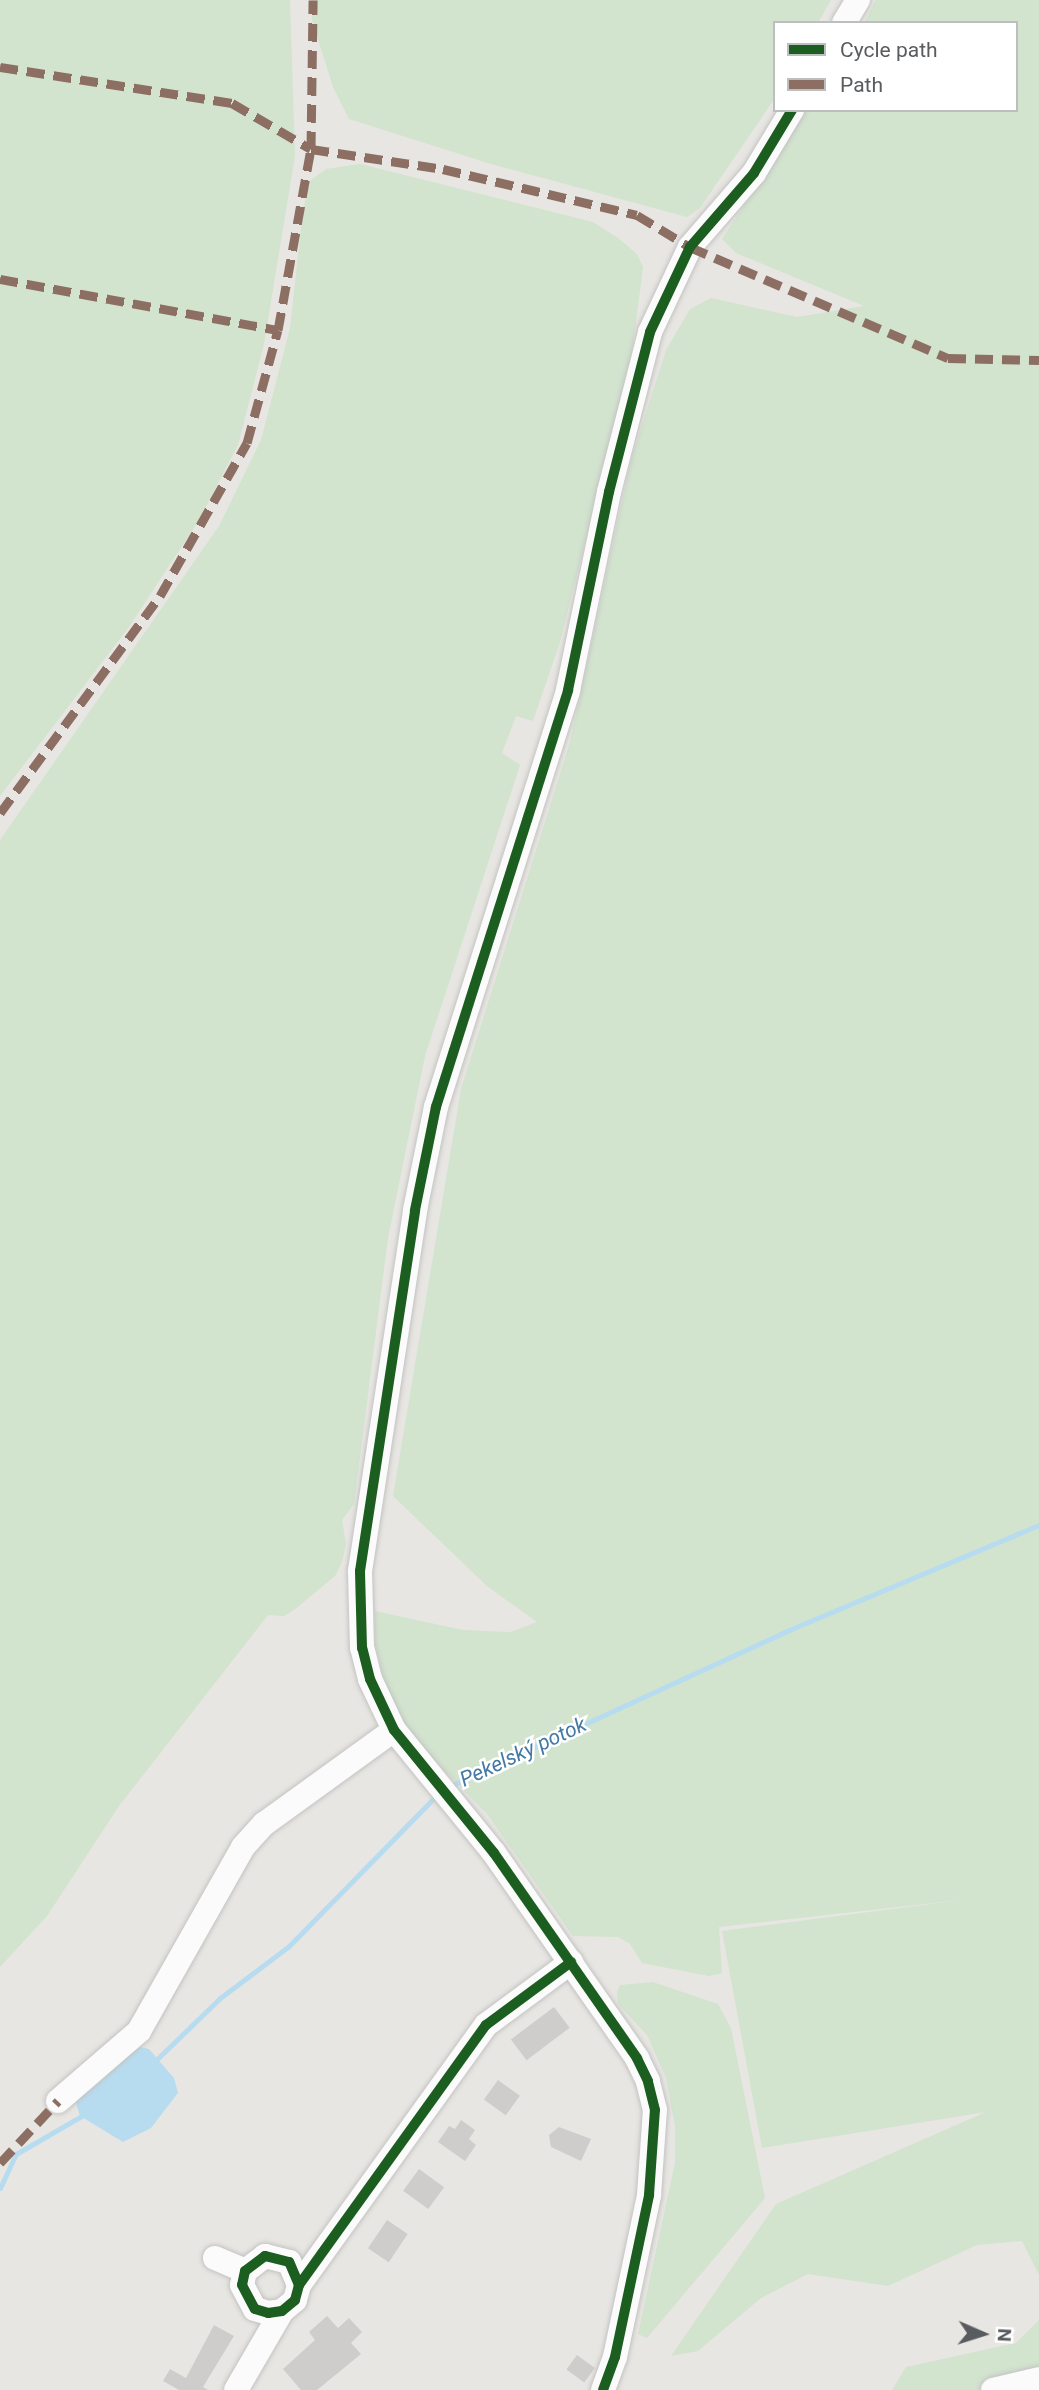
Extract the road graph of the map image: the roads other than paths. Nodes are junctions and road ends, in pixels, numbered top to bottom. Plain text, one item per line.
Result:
1 (858, 0) edge
2 (845, 21) edge
3 (791, 112) edge
4 (394, 1730) junction
5 (571, 1962) junction
6 (58, 2101) dead end
7 (215, 2258) dead end
8 (245, 2271) junction
9 (299, 2285) junction
10 (282, 2311) junction
11 (1039, 2378) edge
12 (236, 2390) edge
13 (603, 2390) edge
14 (993, 2390) edge

1 - 2 street
3 - 4 street
4 - 5 street
4 - 6 street
5 - 9 street
5 - 13 street
7 - 8 street
8 - 9 street
8 - 10 street
9 - 10 street
10 - 12 street
11 - 14 street

